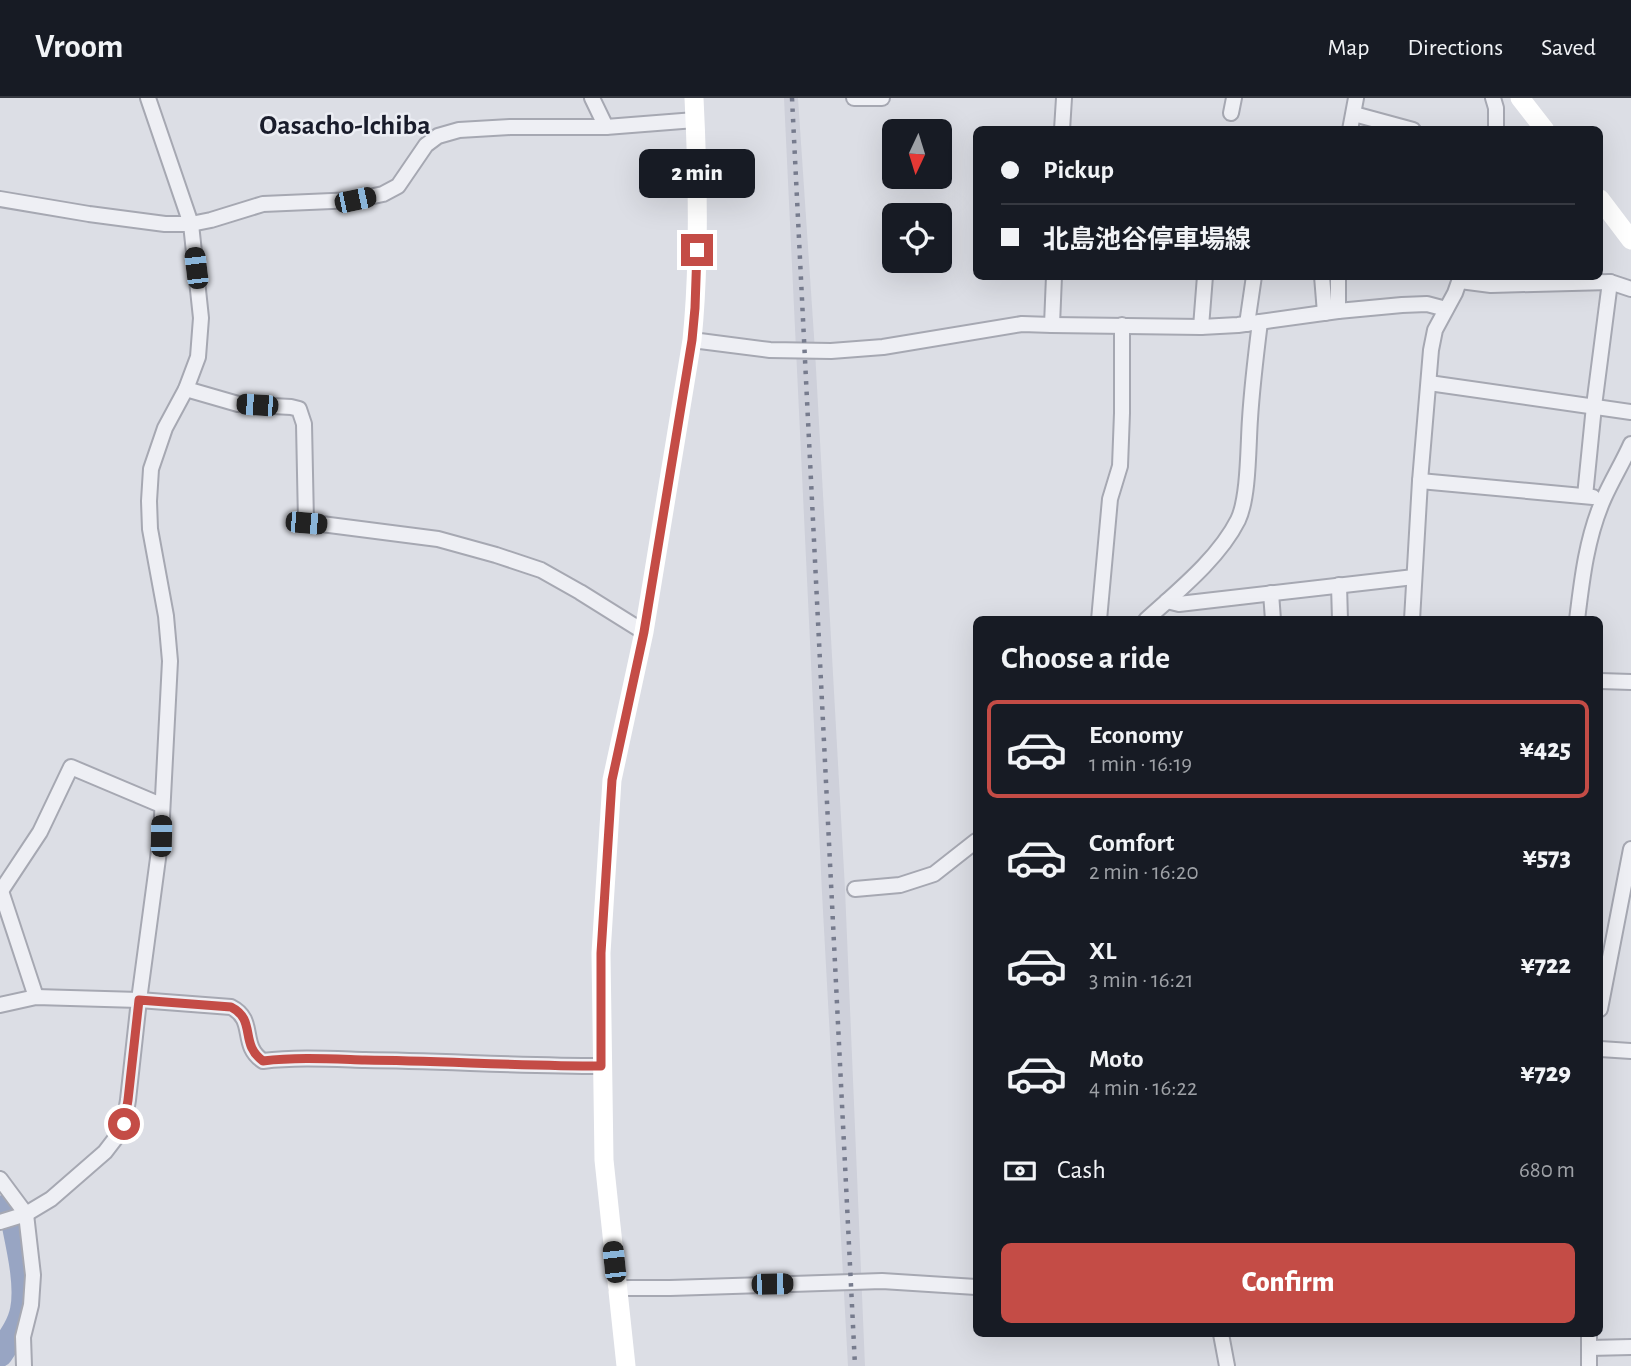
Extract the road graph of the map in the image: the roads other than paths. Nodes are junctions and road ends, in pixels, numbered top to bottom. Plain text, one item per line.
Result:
1 (148, 98) edge
2 (592, 98) edge
3 (694, 98) edge
4 (854, 98) edge
5 (882, 98) edge
6 (1064, 98) edge
7 (1234, 98) edge
8 (1356, 98) edge
9 (1493, 98) edge
10 (1520, 98) edge
11 (1231, 113) dead end
12 (1354, 114) junction
13 (695, 120) junction
14 (1062, 126) edge
15 (1351, 126) edge
16 (1398, 126) edge
17 (1496, 126) edge
18 (1542, 126) edge
19 (606, 127) junction
20 (0, 199) edge
21 (1603, 204) edge
22 (191, 224) junction
23 (1631, 240) edge
24 (1054, 280) edge
25 (1205, 280) edge
26 (1254, 280) edge
27 (1323, 280) edge
28 (1337, 280) edge
29 (1460, 280) edge
30 (1466, 280) edge
31 (1610, 282) junction
32 (1631, 289) edge
33 (1446, 309) junction
34 (1331, 312) junction
35 (1254, 323) junction
36 (1122, 325) junction
37 (1052, 326) junction
38 (1201, 327) junction
39 (692, 340) junction
40 (1429, 383) junction
41 (186, 389) junction
42 (1594, 406) junction
43 (1631, 412) edge
44 (1631, 444) edge
45 (1626, 468) edge
46 (1420, 481) junction
47 (1585, 496) junction
48 (1604, 498) junction
49 (1414, 576) junction
50 (1339, 585) junction
51 (1271, 593) junction
52 (1167, 601) junction
53 (1099, 616) edge
54 (1150, 616) edge
55 (1273, 616) edge
56 (1340, 616) edge
57 (1412, 616) edge
58 (1577, 616) edge
59 (644, 632) junction
60 (1603, 681) edge
61 (1631, 682) edge
62 (161, 805) junction
63 (973, 843) edge
64 (1631, 849) edge
65 (855, 889) dead end
66 (0, 890) edge
67 (1603, 994) edge
68 (36, 997) junction
69 (139, 1000) junction
70 (0, 1004) edge
71 (1603, 1049) edge
72 (1631, 1051) edge
73 (601, 1066) junction
74 (0, 1179) edge
75 (22, 1215) junction
76 (2, 1221) edge
77 (973, 1287) edge
78 (617, 1288) junction
79 (1222, 1337) edge
80 (1589, 1341) edge
81 (1631, 1347) edge
82 (24, 1366) edge
83 (626, 1366) edge
84 (1227, 1366) edge
85 (1589, 1366) edge

1 - 22 street
2 - 19 street
3 - 13 main road
4 - 5 street
6 - 14 street
7 - 11 street
8 - 12 street
9 - 17 street
10 - 18 main road
12 - 15 street
12 - 16 street
13 - 19 street
13 - 39 main road
19 - 22 street
20 - 22 street
21 - 23 main road
22 - 41 street
24 - 37 street
25 - 38 street
26 - 35 street
27 - 34 street
28 - 34 street
29 - 33 street
30 - 31 street
31 - 32 street
31 - 42 street
33 - 34 street
33 - 40 street
34 - 35 street
35 - 38 street
35 - 52 street
36 - 37 street
36 - 38 street
36 - 53 street
37 - 39 street
39 - 59 main road
40 - 42 street
40 - 46 street
41 - 59 street
41 - 62 street
42 - 43 street
42 - 47 street
44 - 45 street
45 - 48 street
46 - 47 street
46 - 49 street
47 - 48 street
48 - 58 street
49 - 50 street
49 - 57 street
50 - 51 street
50 - 56 street
51 - 52 street
51 - 55 street
52 - 54 street
59 - 73 main road
60 - 61 street
62 - 66 street
62 - 69 street
63 - 65 street
64 - 67 street
66 - 68 street
68 - 69 street
68 - 70 street
69 - 73 street
69 - 75 street
71 - 72 street
73 - 78 main road
74 - 75 street
75 - 76 street
75 - 82 street
77 - 78 street
78 - 83 main road
79 - 84 street
80 - 81 street
80 - 85 street

